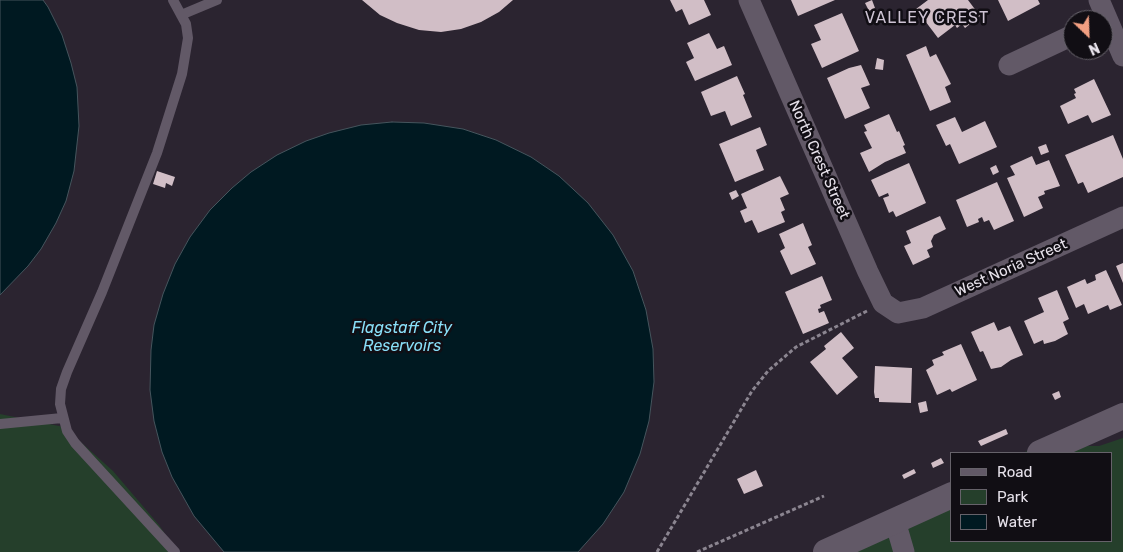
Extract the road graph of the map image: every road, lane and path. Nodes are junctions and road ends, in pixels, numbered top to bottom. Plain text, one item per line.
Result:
1 (173, 0) edge
2 (217, 0) edge
3 (749, 0) edge
4 (181, 15) junction
5 (1113, 34) edge
6 (1063, 40) edge
7 (1123, 56) edge
8 (1009, 65) dead end
9 (1123, 217) edge
10 (891, 308) junction
11 (1123, 416) edge
12 (62, 418) junction
13 (0, 424) edge
14 (1042, 452) edge
15 (950, 495) edge
16 (824, 496) dead end
17 (895, 521) junction
18 (175, 552) edge
19 (657, 552) edge
20 (698, 552) edge
21 (826, 552) edge
22 (904, 552) edge

1 - 4 lane
2 - 4 lane
3 - 10 street, North Crest Street
4 - 12 lane
5 - 7 street
6 - 8 street
9 - 10 street, West Noria Street
10 - 19 path
11 - 14 street
12 - 13 lane
12 - 18 lane
15 - 17 street
16 - 20 path
17 - 21 street
17 - 22 street

